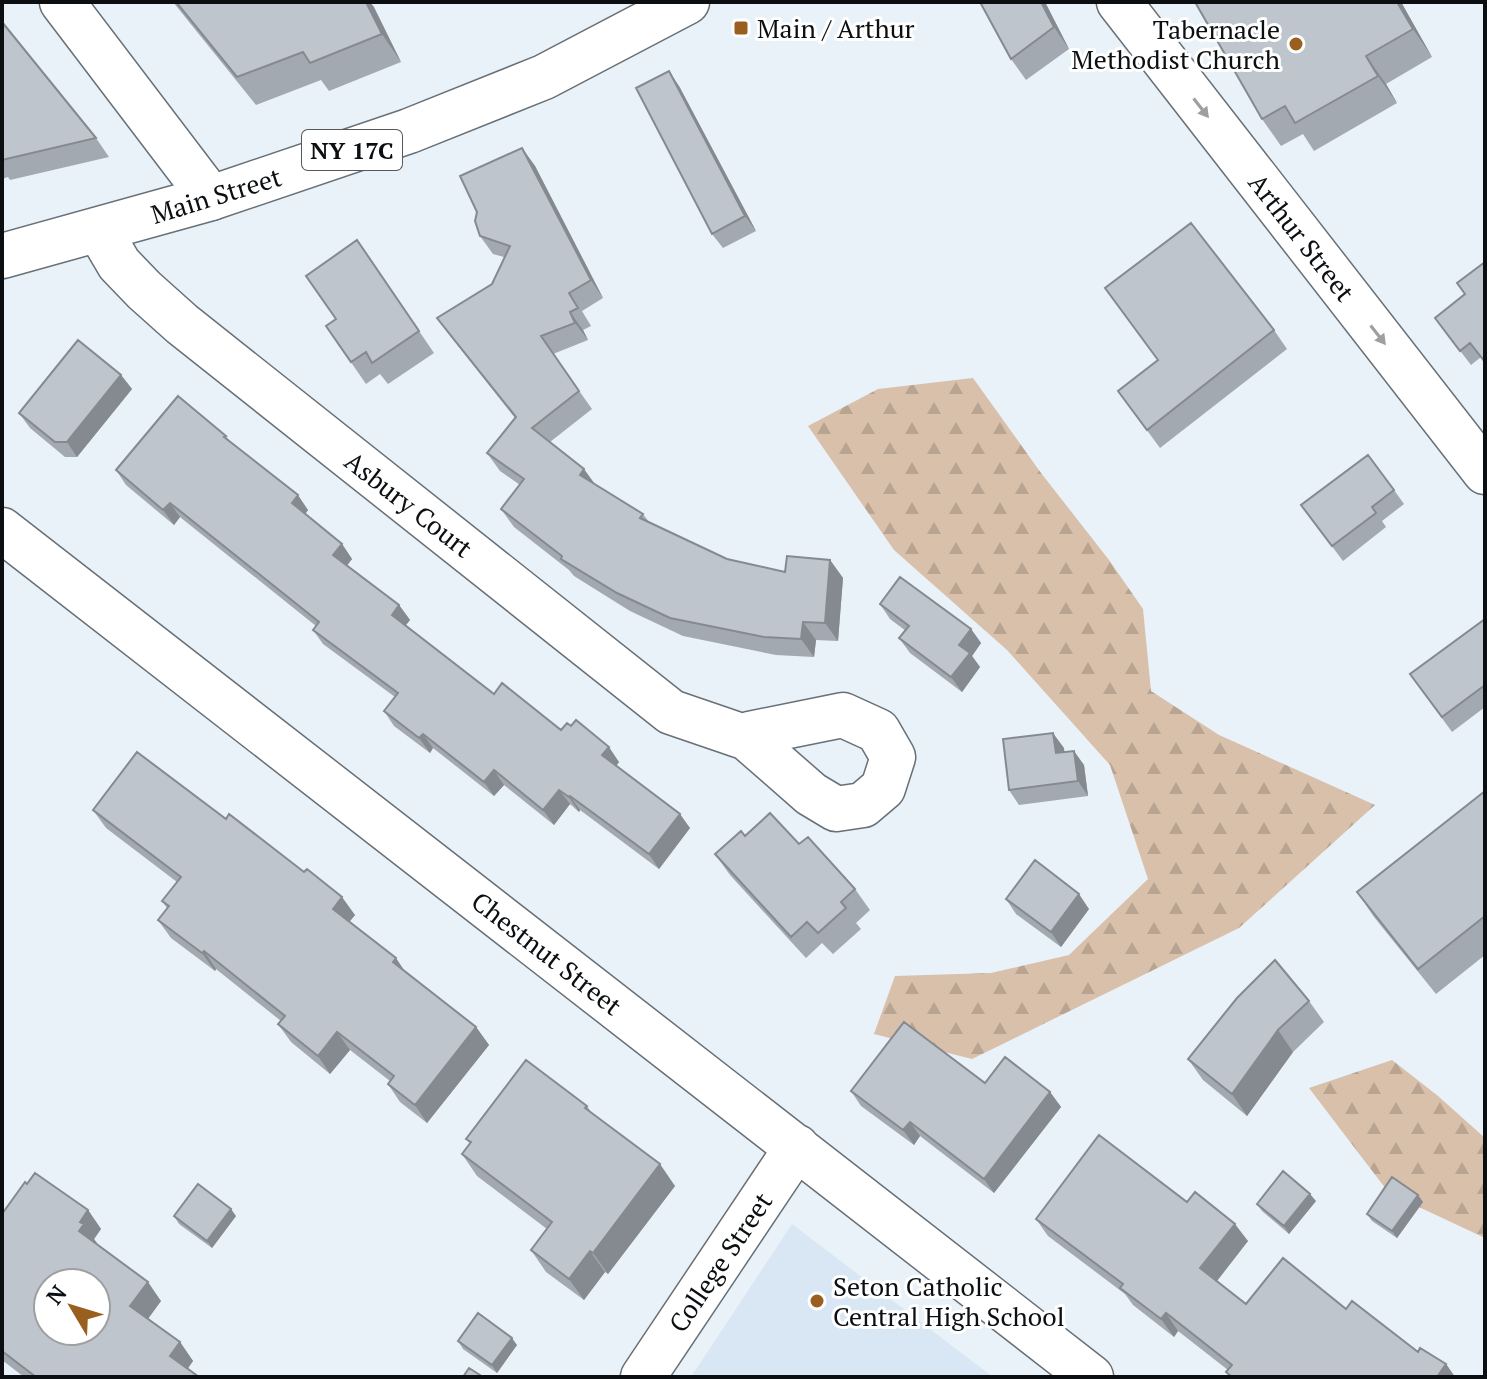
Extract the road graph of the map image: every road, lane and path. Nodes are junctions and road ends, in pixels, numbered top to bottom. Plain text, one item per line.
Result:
1 (62, 2) edge
2 (687, 2) edge
3 (1119, 2) edge
4 (211, 198) junction
5 (99, 230) junction
6 (2, 256) edge
7 (1485, 472) edge
8 (2, 530) edge
9 (747, 738) dead end
10 (797, 1147) junction
11 (643, 1377) edge
12 (1091, 1377) edge

1 - 4 street
2 - 4 street, Main Street / NY 17C
3 -> 7 street, Arthur Street
4 - 5 street, Main Street / NY 17C
5 - 6 street, Main Street / NY 17C
5 - 9 street, Asbury Court
8 - 10 street, Chestnut Street
10 - 11 street, College Street
10 - 12 street, Chestnut Street

